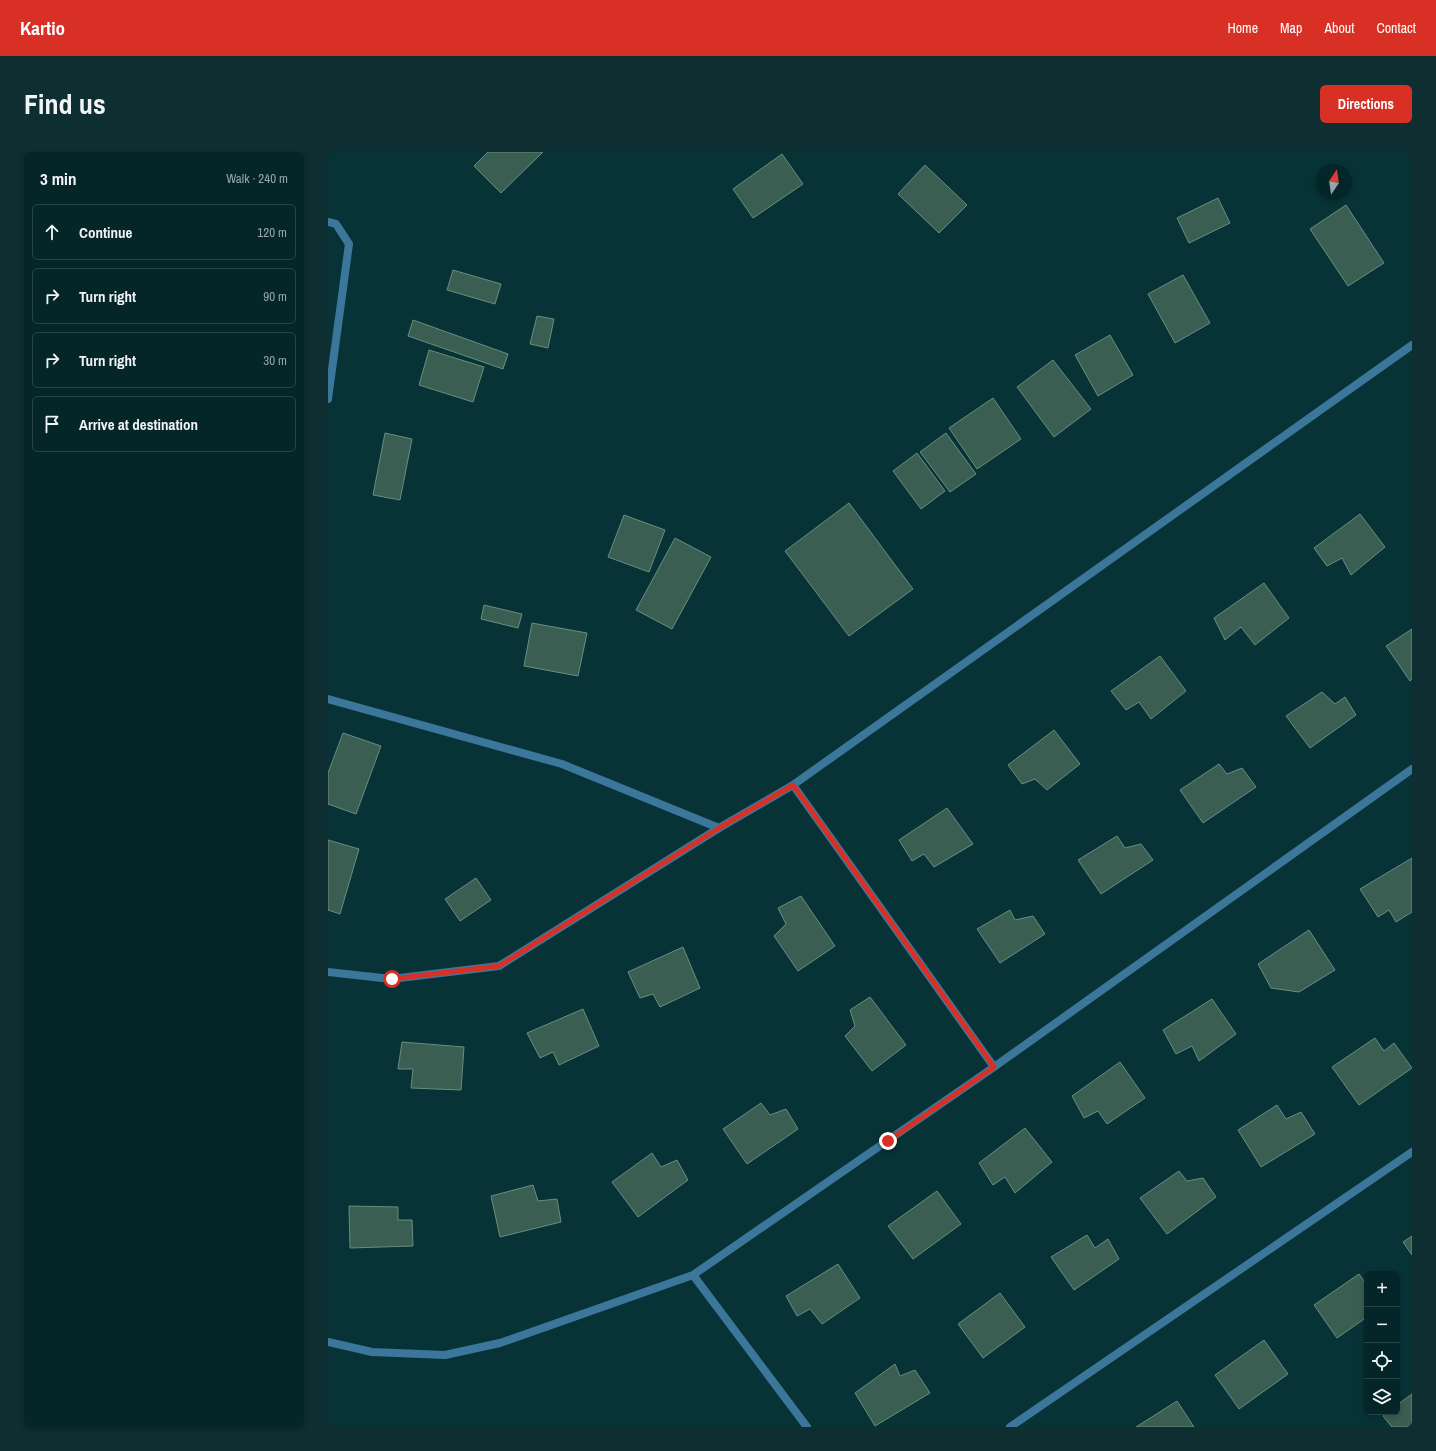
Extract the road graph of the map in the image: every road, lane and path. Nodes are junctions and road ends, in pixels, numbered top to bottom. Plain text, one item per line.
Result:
1 (328, 222) edge
2 (1412, 345) edge
3 (328, 399) edge
4 (328, 699) edge
5 (1412, 769) edge
6 (793, 785) junction
7 (719, 828) junction
8 (328, 972) edge
9 (994, 1067) junction
10 (1412, 1152) edge
11 (693, 1275) junction
12 (328, 1342) edge
13 (806, 1427) edge
14 (1010, 1427) edge

1 - 3 street
2 - 6 street
4 - 7 street
5 - 9 street
6 - 7 street
6 - 9 street
7 - 8 street
9 - 11 street
10 - 14 street
11 - 12 street
11 - 13 street

